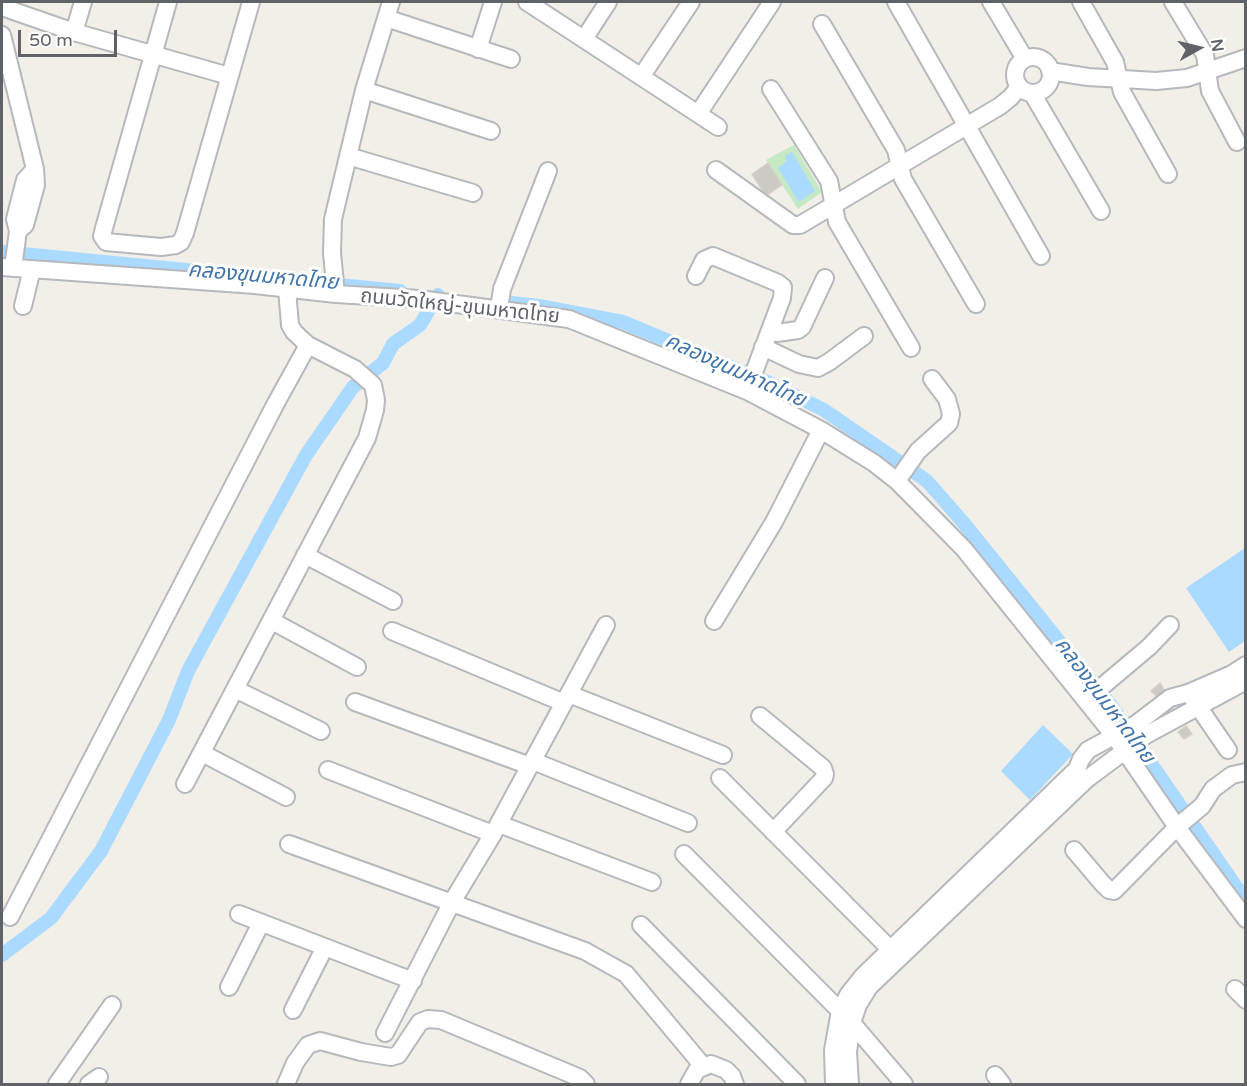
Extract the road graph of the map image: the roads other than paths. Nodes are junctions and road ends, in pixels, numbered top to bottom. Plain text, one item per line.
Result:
1 (83, 2) edge
2 (168, 2) edge
3 (250, 2) edge
4 (391, 2) edge
5 (493, 2) edge
6 (527, 2) edge
7 (608, 2) edge
8 (691, 2) edge
9 (772, 2) edge
10 (896, 2) edge
11 (991, 2) edge
12 (1081, 2) edge
13 (1173, 2) edge
14 (2, 7) edge
15 (386, 18) junction
16 (822, 24) dead end
17 (74, 32) junction
18 (2, 35) edge
19 (584, 39) junction
20 (478, 49) junction
21 (153, 55) junction
22 (1245, 58) edge
23 (512, 59) dead end
24 (1025, 59) junction
25 (1050, 71) junction
26 (1207, 72) junction
27 (229, 76) junction
28 (641, 77) junction
29 (1119, 79) junction
30 (771, 89) dead end
31 (364, 90) junction
32 (1026, 90) junction
33 (698, 114) junction
34 (967, 126) junction
35 (718, 128) dead end
36 (491, 131) dead end
37 (1237, 142) dead end
38 (348, 156) junction
39 (900, 166) junction
40 (716, 170) dead end
41 (548, 171) dead end
42 (1168, 174) dead end
43 (473, 194) dead end
44 (834, 205) junction
45 (1101, 211) dead end
46 (1041, 256) dead end
47 (10, 263) edge
48 (32, 269) junction
49 (696, 276) dead end
50 (825, 278) dead end
51 (287, 289) junction
52 (336, 290) junction
53 (500, 300) junction
54 (976, 304) dead end
55 (23, 306) dead end
56 (771, 331) junction
57 (864, 336) dead end
58 (308, 345) junction
59 (910, 348) dead end
60 (761, 352) junction
61 (932, 379) dead end
62 (748, 387) junction
63 (821, 430) junction
64 (899, 477) junction
65 (305, 555) junction
66 (393, 601) dead end
67 (272, 621) junction
68 (714, 621) dead end
69 (606, 625) dead end
70 (1170, 625) dead end
71 (392, 631) dead end
72 (1245, 665) edge
73 (357, 667) dead end
74 (1245, 681) edge
75 (235, 689) junction
76 (1090, 696) junction
77 (567, 699) junction
78 (1193, 699) junction
79 (354, 702) dead end
80 (760, 716) dead end
81 (321, 731) dead end
82 (1120, 744) junction
83 (1228, 750) dead end
84 (202, 753) junction
85 (723, 756) dead end
86 (532, 763) junction
87 (328, 770) dead end
88 (1245, 772) edge
89 (720, 778) dead end
90 (185, 784) dead end
91 (286, 797) dead end
92 (688, 823) dead end
93 (1181, 824) junction
94 (496, 829) junction
95 (773, 832) junction
96 (289, 844) dead end
97 (1074, 850) dead end
98 (684, 854) dead end
99 (652, 882) dead end
100 (452, 902) junction
101 (239, 914) dead end
102 (10, 917) dead end
103 (1245, 919) edge
104 (261, 923) junction
105 (641, 925) dead end
106 (325, 947) junction
107 (895, 954) junction
108 (413, 981) junction
109 (229, 987) dead end
110 (112, 1005) dead end
111 (293, 1010) dead end
112 (846, 1017) junction
113 (385, 1033) dead end
114 (704, 1066) junction
115 (57, 1084) edge
116 (286, 1084) edge
117 (586, 1084) edge
118 (688, 1084) edge
119 (735, 1084) edge
120 (797, 1084) edge
121 (834, 1084) edge
122 (850, 1084) edge
123 (904, 1084) edge

1 - 17 street
2 - 21 street
3 - 27 street
4 - 15 street
5 - 20 street
6 - 19 street
7 - 19 street
8 - 28 street
9 - 33 street
10 - 34 street
11 - 24 street
12 - 29 street
13 - 26 street
14 - 17 street
15 - 20 street
15 - 31 street
16 - 39 street
17 - 21 street
18 - 47 street
19 - 28 street
20 - 23 street
21 - 27 street
21 - 27 street
22 - 26 street
24 - 25 street
24 - 32 street
25 - 29 street
25 - 32 street
26 - 29 street
26 - 37 street
28 - 33 street
29 - 42 street
30 - 44 street
31 - 36 street
31 - 38 street
32 - 34 street
32 - 45 street
33 - 35 street
34 - 39 street
34 - 46 street
38 - 43 street
38 - 52 street
39 - 44 street
39 - 54 street
40 - 44 street
41 - 53 street
44 - 59 street
47 - 48 street, ถนนวัดใหญ่-ขุนมหาดไทย
48 - 51 street, ถนนวัดใหญ่-ขุนมหาดไทย
48 - 55 street
49 - 56 street
50 - 56 street
51 - 52 street, ถนนวัดใหญ่-ขุนมหาดไทย
51 - 58 street
52 - 53 street, ถนนวัดใหญ่-ขุนมหาดไทย
53 - 62 street, ถนนวัดใหญ่-ขุนมหาดไทย
56 - 60 street
57 - 60 street
58 - 65 street
58 - 102 street
60 - 62 street
61 - 64 street
62 - 63 street, ถนนวัดใหญ่-ขุนมหาดไทย
63 - 64 street, ถนนวัดใหญ่-ขุนมหาดไทย
63 - 68 street
64 - 76 street, ถนนวัดใหญ่-ขุนมหาดไทย
65 - 66 street
65 - 67 street
67 - 73 street
67 - 75 street
69 - 77 street
70 - 76 street
71 - 77 street
72 - 78 street
74 - 78 street
75 - 81 street
75 - 84 street
76 - 82 street, ถนนวัดใหญ่-ขุนมหาดไทย
77 - 85 street
77 - 86 street
78 - 82 street
78 - 83 street
79 - 86 street
80 - 95 street
82 - 93 street, ถนนวัดใหญ่-ขุนมหาดไทย
82 - 107 street
84 - 90 street
84 - 91 street
86 - 92 street
86 - 94 street
87 - 94 street
88 - 93 street
89 - 95 street
93 - 97 street
93 - 103 street, ถนนวัดใหญ่-ขุนมหาดไทย
94 - 99 street
94 - 100 street
95 - 107 street
96 - 100 street
98 - 112 street
100 - 108 street
100 - 114 street
101 - 104 street
104 - 106 street
104 - 109 street
105 - 120 street
106 - 108 street
106 - 111 street
107 - 112 street
108 - 113 street
110 - 115 street
112 - 121 street
112 - 122 street
112 - 123 street
114 - 118 street
114 - 119 street
116 - 117 street

